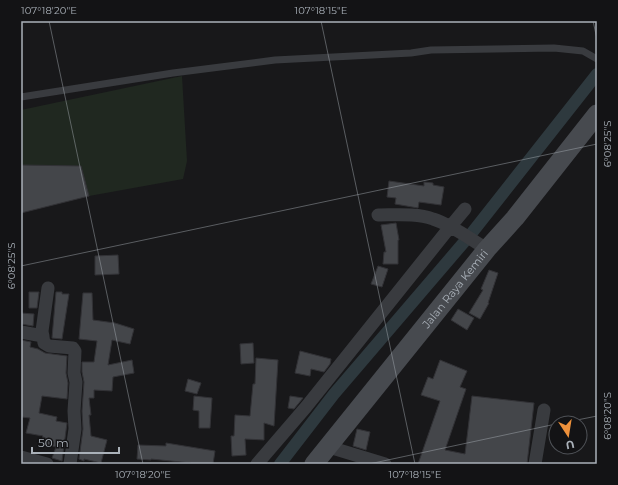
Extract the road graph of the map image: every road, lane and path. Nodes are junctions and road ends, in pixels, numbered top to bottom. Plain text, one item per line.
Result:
1 (597, 59) edge
2 (21, 97) edge
3 (597, 114) edge
4 (465, 210) dead end
5 (378, 215) dead end
6 (452, 228) junction
7 (484, 248) junction
8 (48, 288) dead end
9 (21, 332) edge
10 (42, 336) junction
11 (544, 410) dead end
12 (329, 447) junction
13 (21, 457) edge
14 (47, 464) edge
15 (70, 464) edge
16 (258, 464) edge
17 (314, 464) edge
18 (385, 464) edge
19 (535, 464) edge

1 - 2 lane
3 - 7 main road, Jalan Raya Kemiri
4 - 6 street
5 - 6 street
6 - 7 street
6 - 16 street
7 - 12 main road, Jalan Raya Kemiri
8 - 10 street
9 - 10 street
10 - 15 street
11 - 19 street
12 - 17 main road, Jalan Raya Kemiri
12 - 18 street
13 - 14 street

